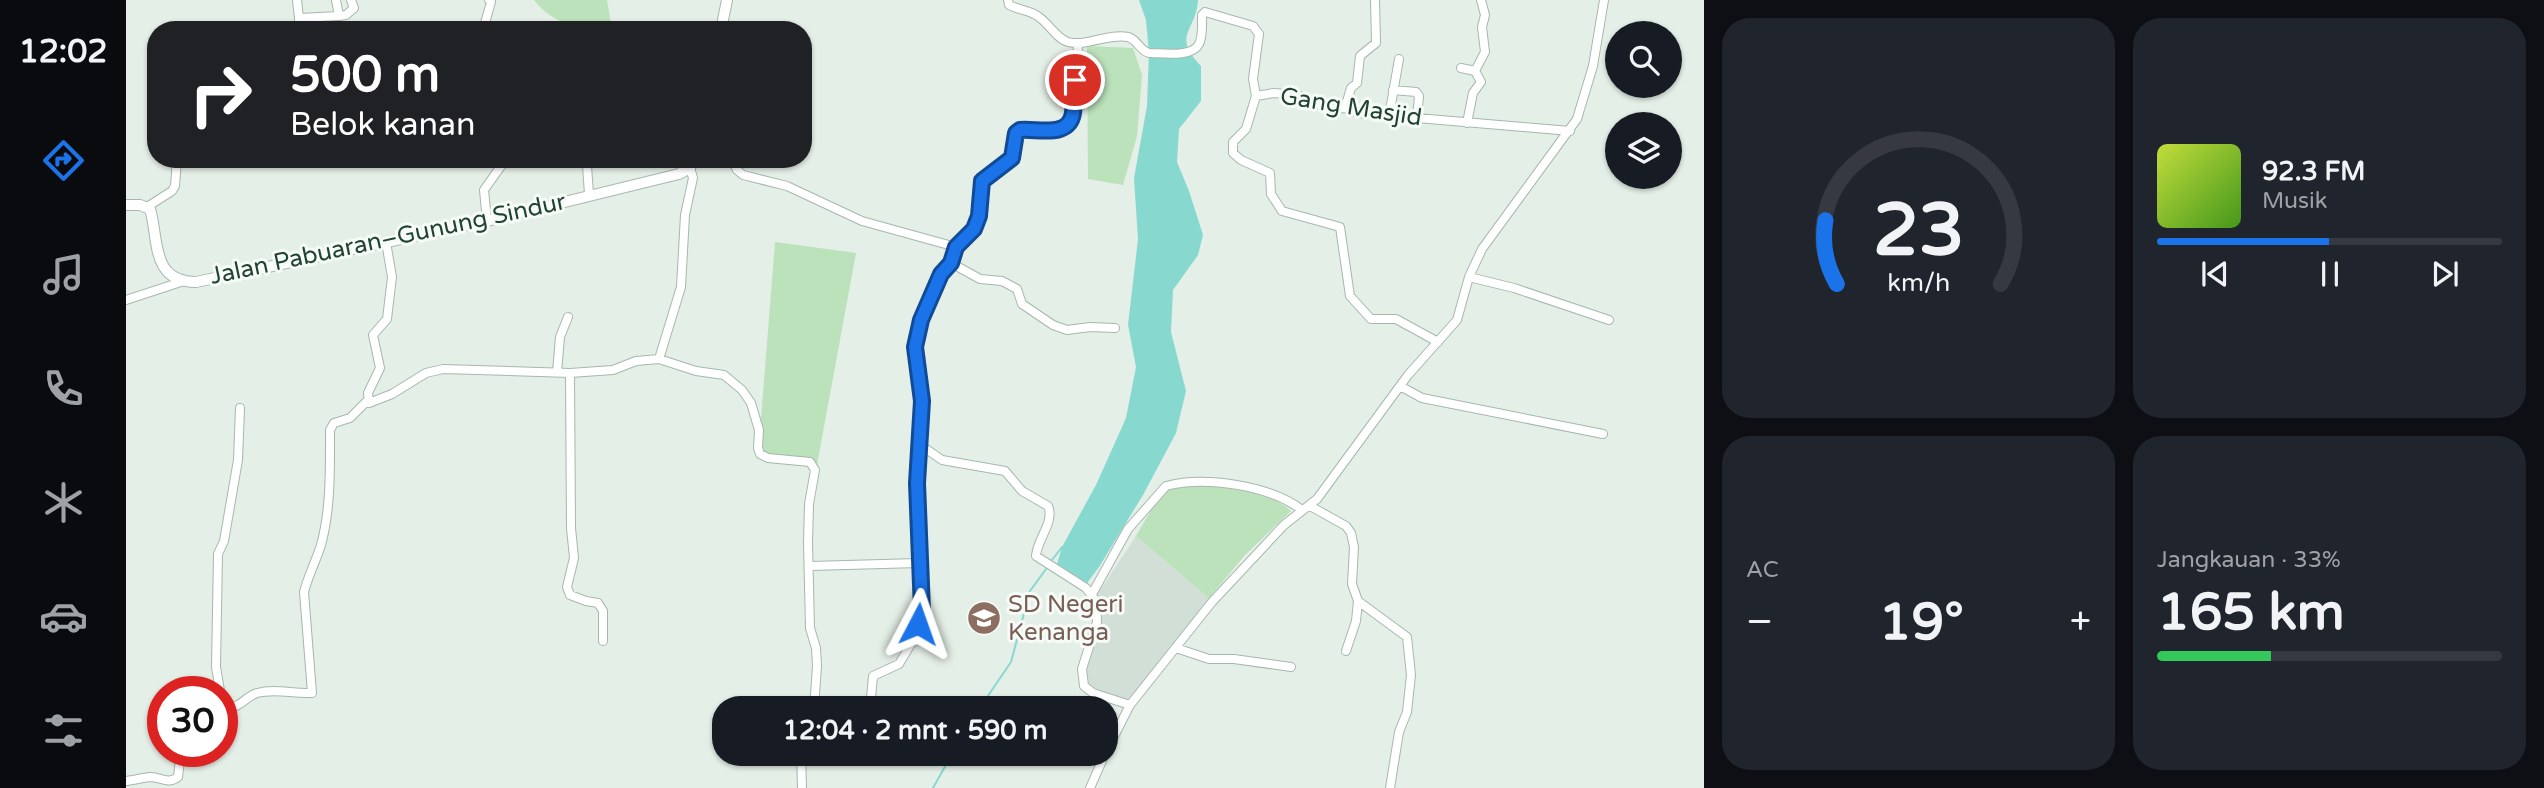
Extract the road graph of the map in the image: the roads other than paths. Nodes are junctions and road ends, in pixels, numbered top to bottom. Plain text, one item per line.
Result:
1 (298, 0) edge
2 (336, 0) edge
3 (351, 0) edge
4 (489, 0) edge
5 (727, 0) edge
6 (1008, 0) edge
7 (1375, 0) edge
8 (1481, 0) edge
9 (1604, 0) edge
10 (339, 16) junction
11 (299, 18) joint
12 (486, 21) edge
13 (722, 21) edge
14 (1078, 43) junction
15 (1399, 60) dead end
16 (1461, 68) dead end
17 (1475, 71) junction
18 (1393, 90) junction
19 (1256, 96) junction
20 (1345, 108) junction
21 (1389, 116) junction
22 (1417, 118) junction
23 (1467, 123) junction
24 (1570, 131) junction
25 (176, 168) edge
26 (500, 168) edge
27 (587, 168) edge
28 (686, 168) edge
29 (692, 168) edge
30 (736, 168) edge
31 (589, 194) junction
32 (126, 205) edge
33 (147, 207) junction
34 (487, 220) junction
35 (386, 242) junction
36 (956, 247) junction
37 (951, 263) junction
38 (1469, 277) junction
39 (184, 281) junction
40 (126, 300) edge
41 (568, 317) dead end
42 (1609, 320) dead end
43 (1115, 328) dead end
44 (1438, 342) junction
45 (659, 359) junction
46 (557, 372) junction
47 (569, 373) junction
48 (1400, 386) junction
49 (367, 401) junction
50 (240, 408) dead end
51 (1603, 434) dead end
52 (919, 444) junction
53 (1306, 508) junction
54 (919, 563) junction
55 (810, 566) junction
56 (1092, 594) junction
57 (1358, 601) junction
58 (603, 641) dead end
59 (1176, 648) junction
60 (1346, 651) dead end
61 (1292, 667) dead end
62 (218, 676) edge
63 (815, 696) edge
64 (871, 696) edge
65 (1130, 705) junction
66 (238, 706) edge
67 (1118, 728) edge
68 (801, 766) edge
69 (1099, 766) edge
70 (179, 767) edge
71 (126, 781) edge
72 (802, 788) edge
73 (1090, 788) edge
74 (1390, 788) edge

1 - 11 street
2 - 10 street
3 - 10 street
4 - 12 street
5 - 13 street
6 - 14 street
7 - 20 street
8 - 17 street
9 - 24 street
10 - 11 street
14 - 19 street, Gang Masjid
14 - 36 street
15 - 18 street
16 - 17 street
17 - 23 street
18 - 21 street
18 - 22 street
19 - 20 street, Gang Masjid
19 - 44 street
20 - 21 street, Gang Masjid
21 - 22 street, Gang Masjid
22 - 23 street, Gang Masjid
23 - 24 street, Gang Masjid
24 - 38 street
25 - 33 street
26 - 34 street
27 - 31 street
28 - 31 street, Jalan Pabuaran–Gunung Sindur
29 - 45 street
30 - 36 street
31 - 34 street, Jalan Pabuaran–Gunung Sindur
32 - 33 street
33 - 39 street, Jalan Pabuaran–Gunung Sindur
34 - 35 street, Jalan Pabuaran–Gunung Sindur
35 - 39 street, Jalan Pabuaran–Gunung Sindur
35 - 49 street
36 - 37 street
37 - 43 street
37 - 52 street
38 - 42 street
38 - 44 street
39 - 40 street
41 - 46 street
44 - 48 street
45 - 47 street
45 - 55 street
46 - 47 street
46 - 49 street
47 - 58 street
48 - 51 street
48 - 53 street
49 - 66 street
50 - 62 street
52 - 54 street
52 - 56 street
53 - 56 street
53 - 57 street
53 - 59 street
54 - 55 street
54 - 64 street
55 - 63 street
56 - 65 street
57 - 60 street
57 - 74 street
59 - 61 street
59 - 65 street
65 - 67 street
68 - 72 street
69 - 73 street
70 - 71 street

